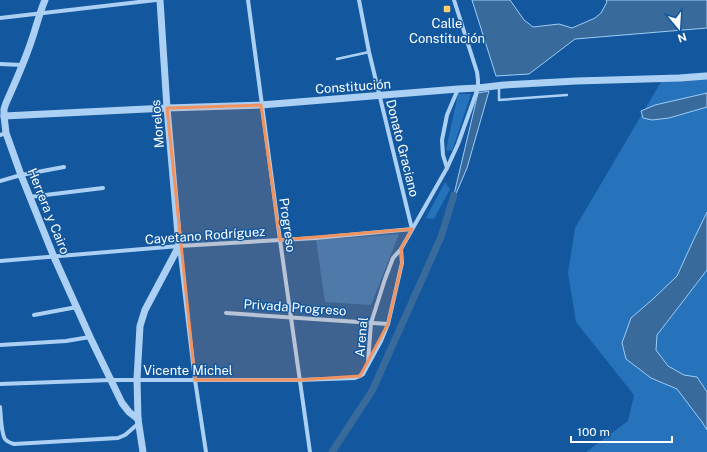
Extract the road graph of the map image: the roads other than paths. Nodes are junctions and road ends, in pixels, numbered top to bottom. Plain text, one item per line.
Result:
1 (45, 0) edge
2 (156, 0) edge
3 (160, 0) edge
4 (248, 0) edge
5 (359, 0) edge
6 (454, 0) edge
7 (39, 14) junction
8 (0, 18) edge
9 (369, 52) junction
10 (337, 59) dead end
11 (0, 64) edge
12 (22, 65) junction
13 (707, 76) edge
14 (499, 86) junction
15 (478, 88) junction
16 (458, 89) junction
17 (567, 95) dead end
18 (380, 96) junction
19 (261, 105) junction
20 (167, 108) junction
21 (2, 116) edge
22 (3, 134) edge
23 (64, 167) dead end
24 (447, 168) junction
25 (21, 175) junction
26 (0, 181) edge
27 (103, 188) dead end
28 (29, 198) junction
29 (412, 229) junction
30 (280, 240) junction
31 (179, 246) junction
32 (401, 249) junction
33 (54, 257) junction
34 (0, 261) edge
35 (77, 307) junction
36 (226, 312) dead end
37 (34, 315) dead end
38 (291, 317) junction
39 (371, 323) junction
40 (388, 324) junction
41 (90, 337) junction
42 (0, 345) edge
43 (368, 364) junction
44 (137, 379) junction
45 (111, 380) junction
46 (195, 380) junction
47 (299, 380) junction
48 (0, 384) edge
49 (0, 407) edge
50 (138, 421) junction
51 (143, 452) edge
52 (206, 452) edge
53 (310, 452) edge

1 - 7 street, Herrera y Cairo
2 - 7 street
3 - 20 street, Morelos
4 - 19 street, Progreso
5 - 9 street, Donato Graciano
6 - 15 street, Arenal
7 - 8 street
7 - 12 street, Herrera y Cairo
9 - 10 lane
9 - 18 street, Donato Graciano
11 - 12 street
12 - 21 street, Herrera y Cairo
13 - 14 street, Constitución
14 - 15 street, Constitución
14 - 17 lane
15 - 16 street, Constitución
15 - 24 street, Arenal
16 - 18 street, Constitución
16 - 24 street
18 - 19 street, Constitución
18 - 29 street, Donato Graciano
19 - 20 street, Constitución
19 - 30 street, Progreso
20 - 21 street, Constitución
20 - 31 street, Morelos
21 - 22 street, Herrera y Cairo
22 - 25 street, Herrera y Cairo
23 - 25 street
24 - 29 street, Arenal
25 - 26 street
25 - 28 street, Herrera y Cairo
27 - 28 street
28 - 33 street, Herrera y Cairo
29 - 30 street, Cayetano Rodríguez
29 - 32 street, Arenal
30 - 31 street, Cayetano Rodríguez
30 - 38 street, Progreso
31 - 33 street, Cayetano Rodríguez
31 - 44 street
31 - 46 street, Morelos
32 - 39 street, Arenal
32 - 40 street, Arenal
33 - 34 street, Cayetano Rodríguez
33 - 35 street, Herrera y Cairo
35 - 37 street
35 - 41 street, Herrera y Cairo
36 - 38 street, Privada Progreso
38 - 39 street, Privada Progreso
38 - 47 street, Progreso
39 - 40 street, Privada Progreso
39 - 43 street, Arenal
40 - 43 street, Arenal
41 - 42 street
41 - 45 street, Herrera y Cairo
43 - 47 street, Vicente Michel
44 - 45 street, Vicente Michel
44 - 46 street, Vicente Michel
44 - 50 street
45 - 48 street, Vicente Michel
45 - 50 street, Herrera y Cairo
46 - 47 street, Vicente Michel
46 - 52 street, Morelos
47 - 53 street, Progreso
49 - 50 street
50 - 51 street

